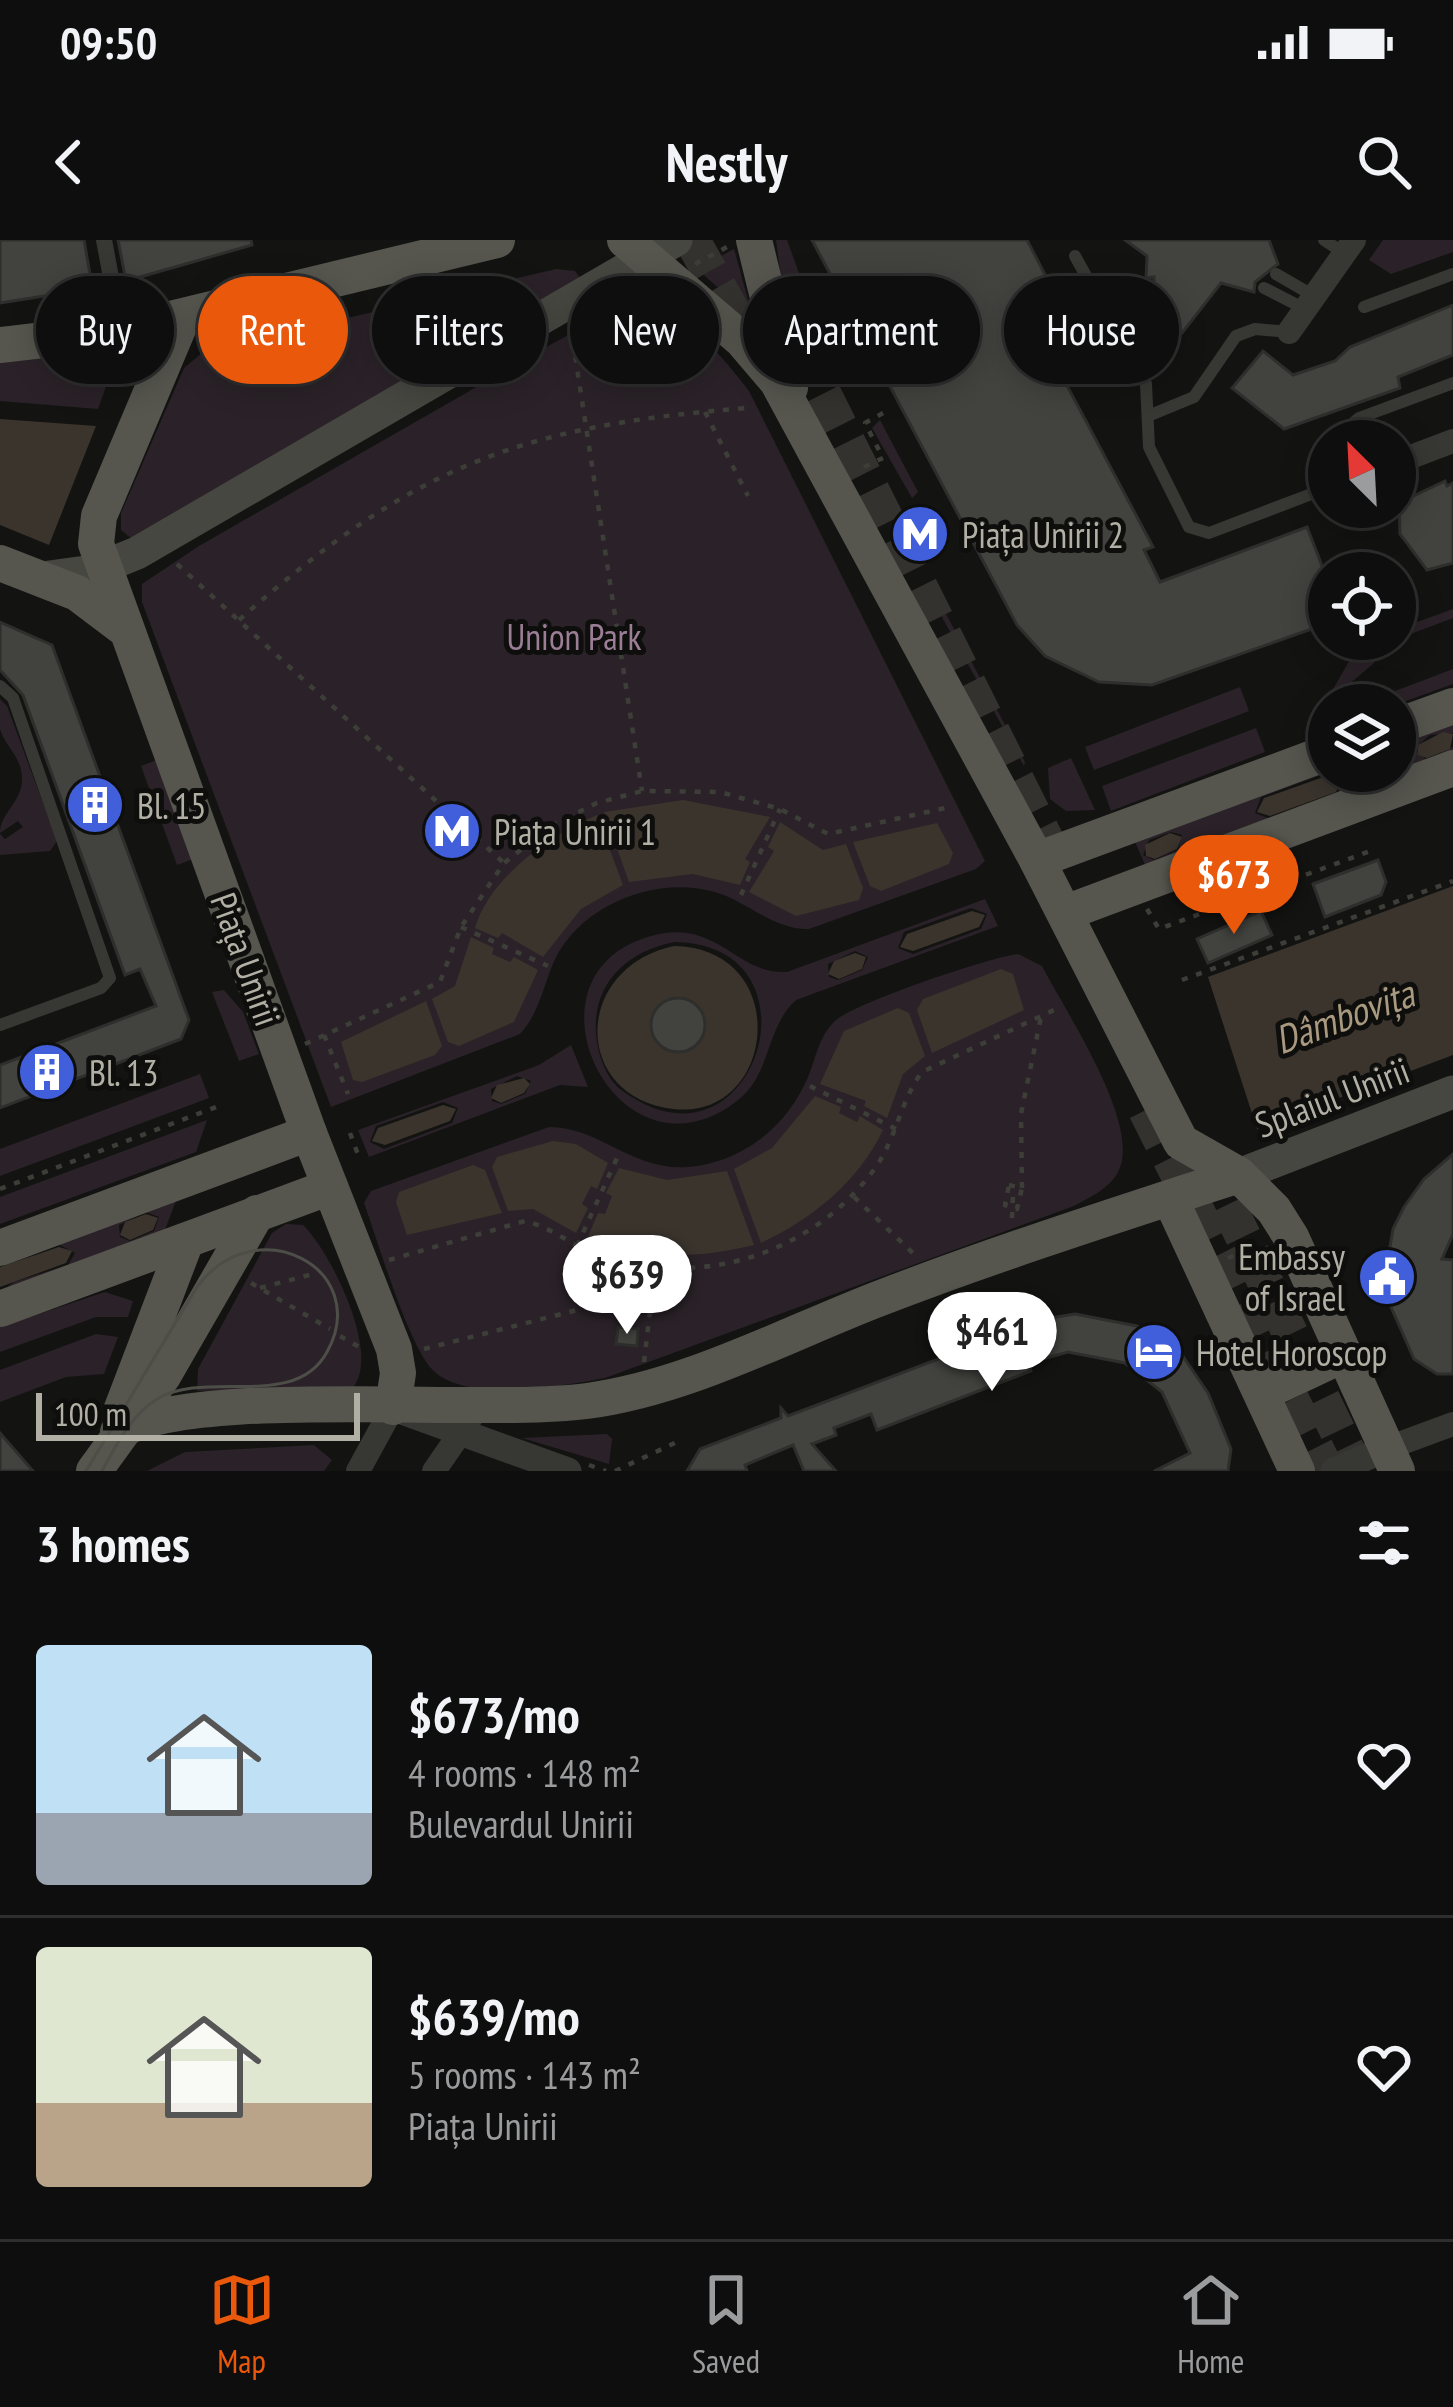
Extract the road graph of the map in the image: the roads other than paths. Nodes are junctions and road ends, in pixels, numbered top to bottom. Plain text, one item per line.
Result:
1 (104, 240) edge
2 (497, 240) edge
3 (744, 242) edge
4 (1346, 243) edge
5 (661, 250) edge
6 (1076, 256) dead end
7 (1276, 274) dead end
8 (1453, 274) edge
9 (111, 276) edge
10 (1264, 288) dead end
11 (1310, 303) junction
12 (1364, 307) dead end
13 (183, 317) junction
14 (174, 319) edge
15 (1289, 332) joint
16 (36, 341) edge
17 (0, 345) edge
18 (1453, 383) edge
19 (798, 414) junction
20 (1148, 416) junction
21 (1356, 420) edge
22 (1453, 441) edge
23 (1416, 455) edge
24 (1308, 495) edge
25 (0, 563) edge
26 (103, 568) junction
27 (42, 578) junction
28 (125, 630) junction
29 (0, 686) edge
30 (1453, 706) edge
31 (1416, 719) edge
32 (1308, 760) edge
33 (1453, 768) edge
34 (1037, 860) junction
35 (1065, 913) junction
36 (0, 1025) edge
37 (1453, 1092) edge
38 (309, 1133) junction
39 (1181, 1142) junction
40 (1239, 1175) junction
41 (330, 1187) junction
42 (1170, 1198) junction
43 (257, 1213) junction
44 (185, 1240) junction
45 (0, 1247) edge
46 (106, 1270) junction
47 (0, 1310) edge
48 (159, 1315) junction
49 (393, 1349) junction
50 (1345, 1354) junction
51 (1262, 1393) junction
52 (393, 1407) junction
53 (467, 1417) junction
54 (1453, 1424) edge
55 (118, 1432) junction
56 (1392, 1459) edge
57 (94, 1471) edge
58 (358, 1471) edge
59 (434, 1471) edge
60 (568, 1471) edge
61 (1298, 1471) edge
62 (1334, 1471) edge

1 - 9 street
2 - 13 main road
3 - 19 main road
4 - 11 street
5 - 19 main road
5 - 26 main road
6 - 20 lane
7 - 11 lane
8 - 12 lane
10 - 11 lane
11 - 15 street
13 - 14 main road
13 - 26 main road, Piața Unirii
15 - 20 lane
16 - 17 main road
18 - 21 lane
19 - 34 main road
20 - 24 lane
22 - 23 street
25 - 27 main road
26 - 27 main road
26 - 28 main road, Piața Unirii
27 - 28 main road
28 - 38 main road, Piața Unirii
29 - 36 lane
30 - 31 main road
32 - 34 main road
33 - 35 main road
34 - 35 main road
35 - 39 main road
37 - 40 main road, Splaiul Unirii
38 - 41 main road, Piața Unirii
38 - 45 main road
39 - 40 main road
39 - 42 main road
40 - 42 main road
40 - 50 main road
41 - 43 main road
41 - 49 main road, Piața Unirii
42 - 51 main road
42 - 53 main road
43 - 44 main road
43 - 55 main road
44 - 46 main road
44 - 48 main road
46 - 47 main road
46 - 48 main road
48 - 55 main road
49 - 52 main road, Piața Unirii
49 - 53 main road, Piața Unirii
50 - 51 main road
50 - 56 main road
51 - 61 main road
52 - 53 main road
52 - 55 main road
52 - 58 street
53 - 59 street
53 - 60 street
54 - 56 street
55 - 57 main road
56 - 62 street

